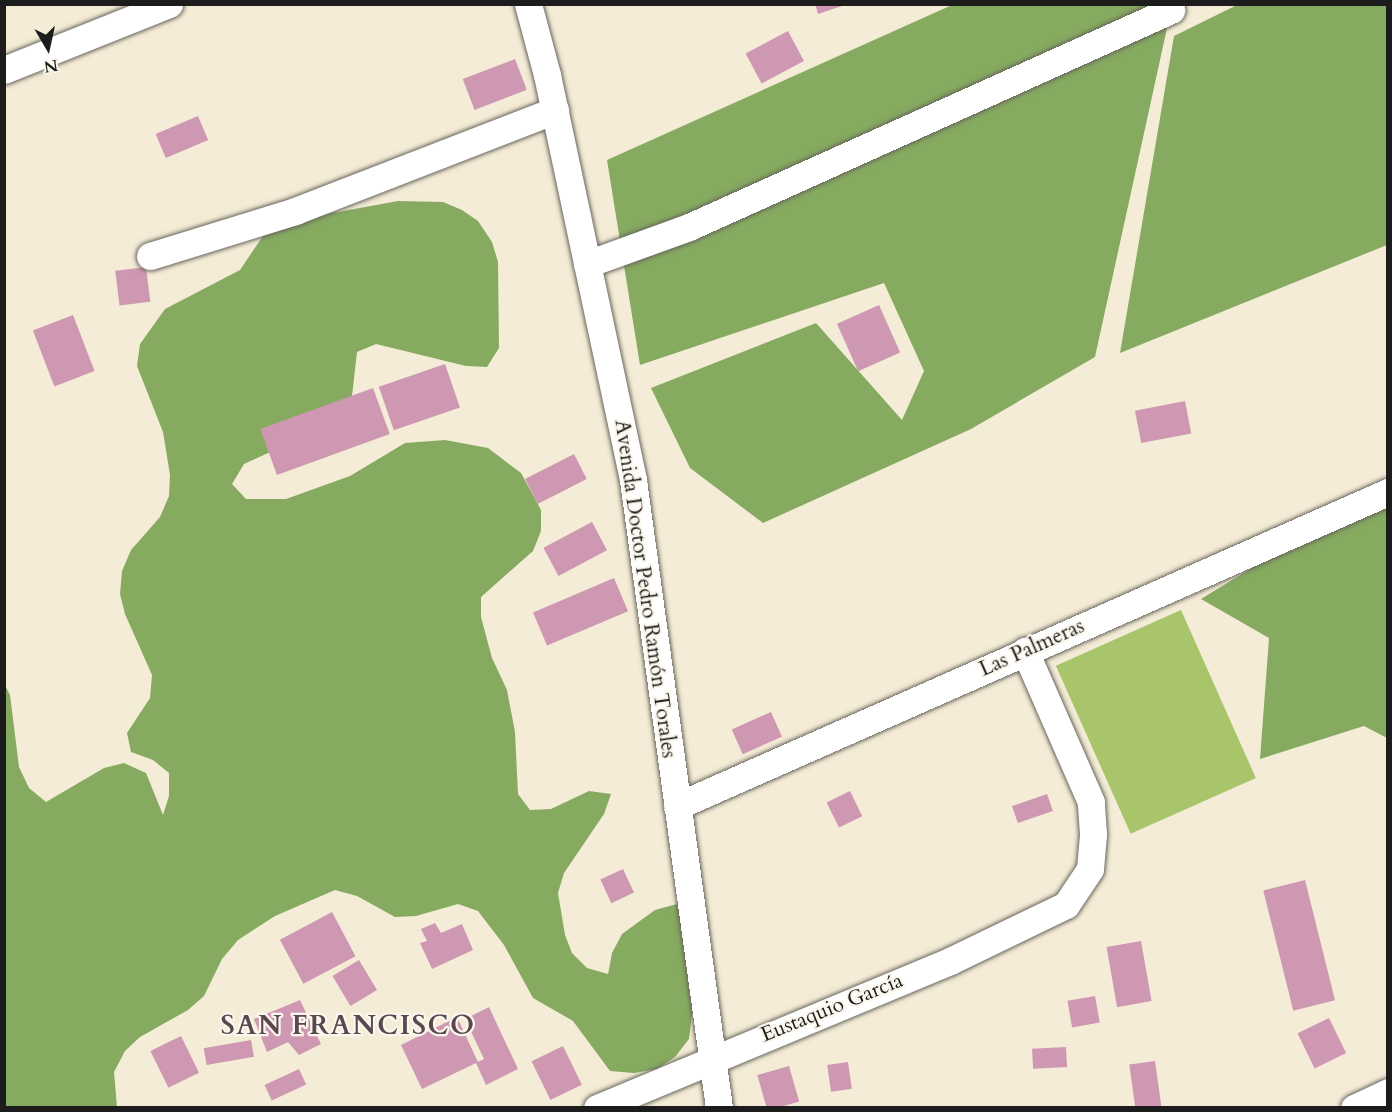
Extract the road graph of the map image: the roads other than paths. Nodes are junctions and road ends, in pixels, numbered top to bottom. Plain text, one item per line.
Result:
1 (169, 4) edge
2 (528, 4) edge
3 (1171, 10) dead end
4 (4, 70) edge
5 (555, 110) junction
6 (150, 256) dead end
7 (587, 264) junction
8 (1388, 492) edge
9 (1025, 651) junction
10 (677, 806) junction
11 (710, 1058) junction
12 (1388, 1092) edge
13 (597, 1107) edge
14 (719, 1107) edge
15 (1354, 1107) edge

1 - 4 street
2 - 5 street, Avenida Doctor Pedro Ramón Torales
3 - 7 street
5 - 6 street
5 - 7 street, Avenida Doctor Pedro Ramón Torales
7 - 10 street, Avenida Doctor Pedro Ramón Torales
8 - 9 street, Las Palmeras
9 - 10 street, Las Palmeras
9 - 11 street, Eustaquio García
10 - 11 street, Avenida Doctor Pedro Ramón Torales
11 - 13 street, Eustaquio García
11 - 14 street, Avenida Doctor Pedro Ramón Torales
12 - 15 street

